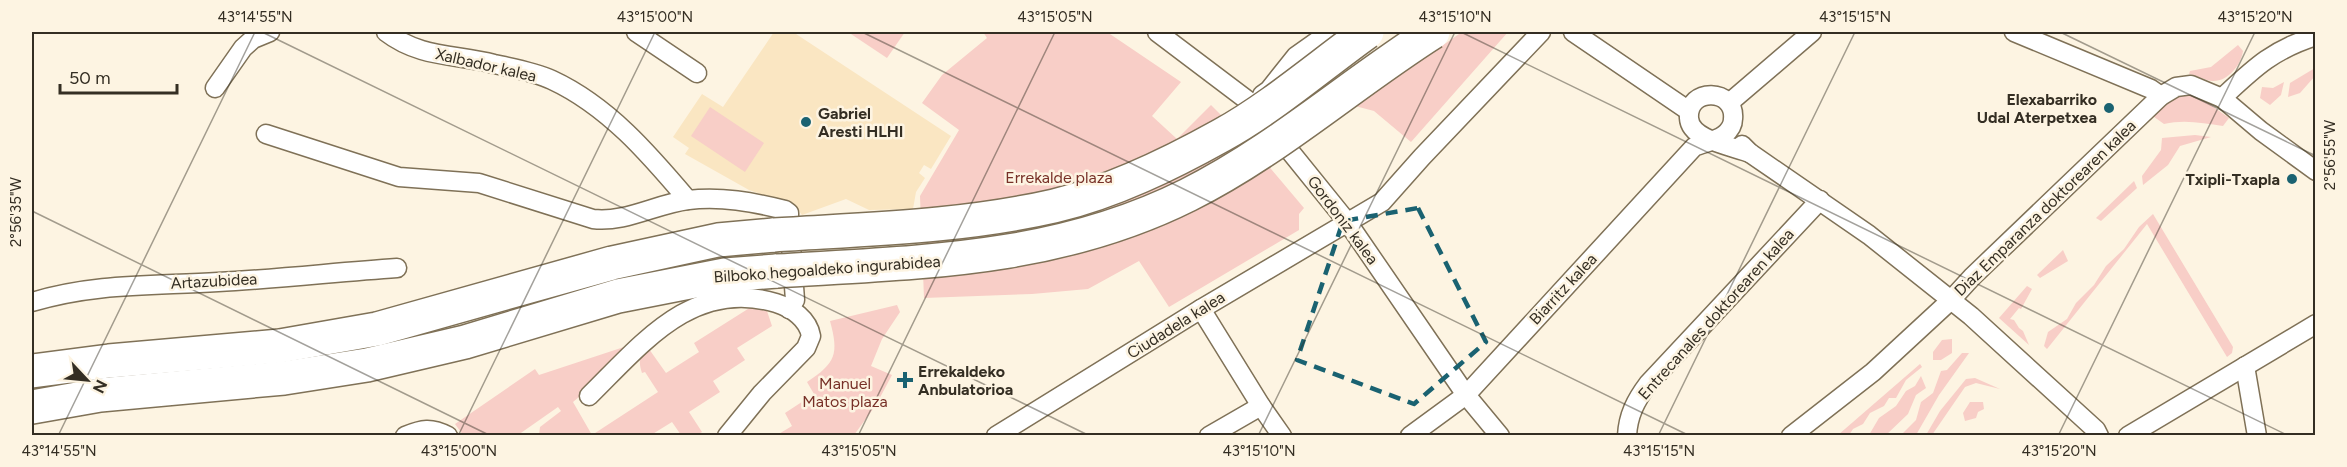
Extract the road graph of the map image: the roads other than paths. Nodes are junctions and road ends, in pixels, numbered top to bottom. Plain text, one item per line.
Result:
1 (270, 32) edge
2 (386, 32) edge
3 (636, 32) edge
4 (1158, 32) edge
5 (1330, 32) edge
6 (1367, 32) edge
7 (1433, 32) edge
8 (1541, 32) edge
9 (1573, 32) edge
10 (1812, 32) edge
11 (2014, 32) edge
12 (2316, 36) edge
13 (697, 73) dead end
14 (215, 88) dead end
15 (2161, 96) junction
16 (2222, 98) junction
17 (1251, 103) junction
18 (1730, 103) junction
19 (1689, 111) junction
20 (1729, 130) junction
21 (266, 134) dead end
22 (1712, 139) junction
23 (1750, 153) junction
24 (2316, 171) edge
25 (688, 200) junction
26 (1820, 200) junction
27 (1348, 223) junction
28 (397, 268) dead end
29 (1951, 300) junction
30 (32, 302) edge
31 (789, 309) junction
32 (1201, 309) junction
33 (2316, 324) edge
34 (2245, 366) junction
35 (32, 372) edge
36 (1466, 394) junction
37 (589, 396) dead end
38 (1261, 406) junction
39 (32, 407) edge
40 (1003, 434) edge
41 (2101, 434) edge
42 (2133, 434) edge
43 (405, 435) edge
44 (448, 435) edge
45 (727, 435) edge
46 (1209, 435) edge
47 (1282, 435) edge
48 (1410, 435) edge
49 (1500, 435) edge
50 (1627, 435) edge
51 (1791, 435) edge
52 (2257, 435) edge

1 - 14 street
2 - 25 street, Xalbador kalea
3 - 13 street
4 - 17 street, Gordoniz kalea
5 - 17 street
6 - 35 highway, bridge
7 - 39 highway, Bilboko hegoaldeko ingurabidea, bridge
8 - 27 street, Ciudadela kalea
9 - 19 street
10 - 18 street
11 - 15 street
12 - 16 street
15 - 16 street, Diaz Emparanza doktorearen kalea
15 - 29 street, Diaz Emparanza doktorearen kalea
16 - 24 street, Diaz Emparanza doktorearen kalea
17 - 27 street, Gordoniz kalea
18 - 19 street
18 - 20 street
19 - 22 street
20 - 22 street
20 - 23 street
21 - 25 street
22 - 23 street
22 - 36 street, Biarritz kalea
23 - 26 street
25 - 31 street
26 - 29 street
26 - 50 street, Entrecanales doktorearen kalea
27 - 32 street, Ciudadela kalea
27 - 36 street, Gordoniz kalea
28 - 30 street, Artazubidea
29 - 41 street
29 - 51 street, Diaz Emparanza doktorearen kalea
31 - 37 street
31 - 45 street
32 - 38 street
32 - 40 street, Ciudadela kalea
33 - 34 street
34 - 42 street
34 - 52 street
36 - 48 street, Biarritz kalea
36 - 49 street, Gordoniz kalea
38 - 46 street
38 - 47 street
43 - 44 street

